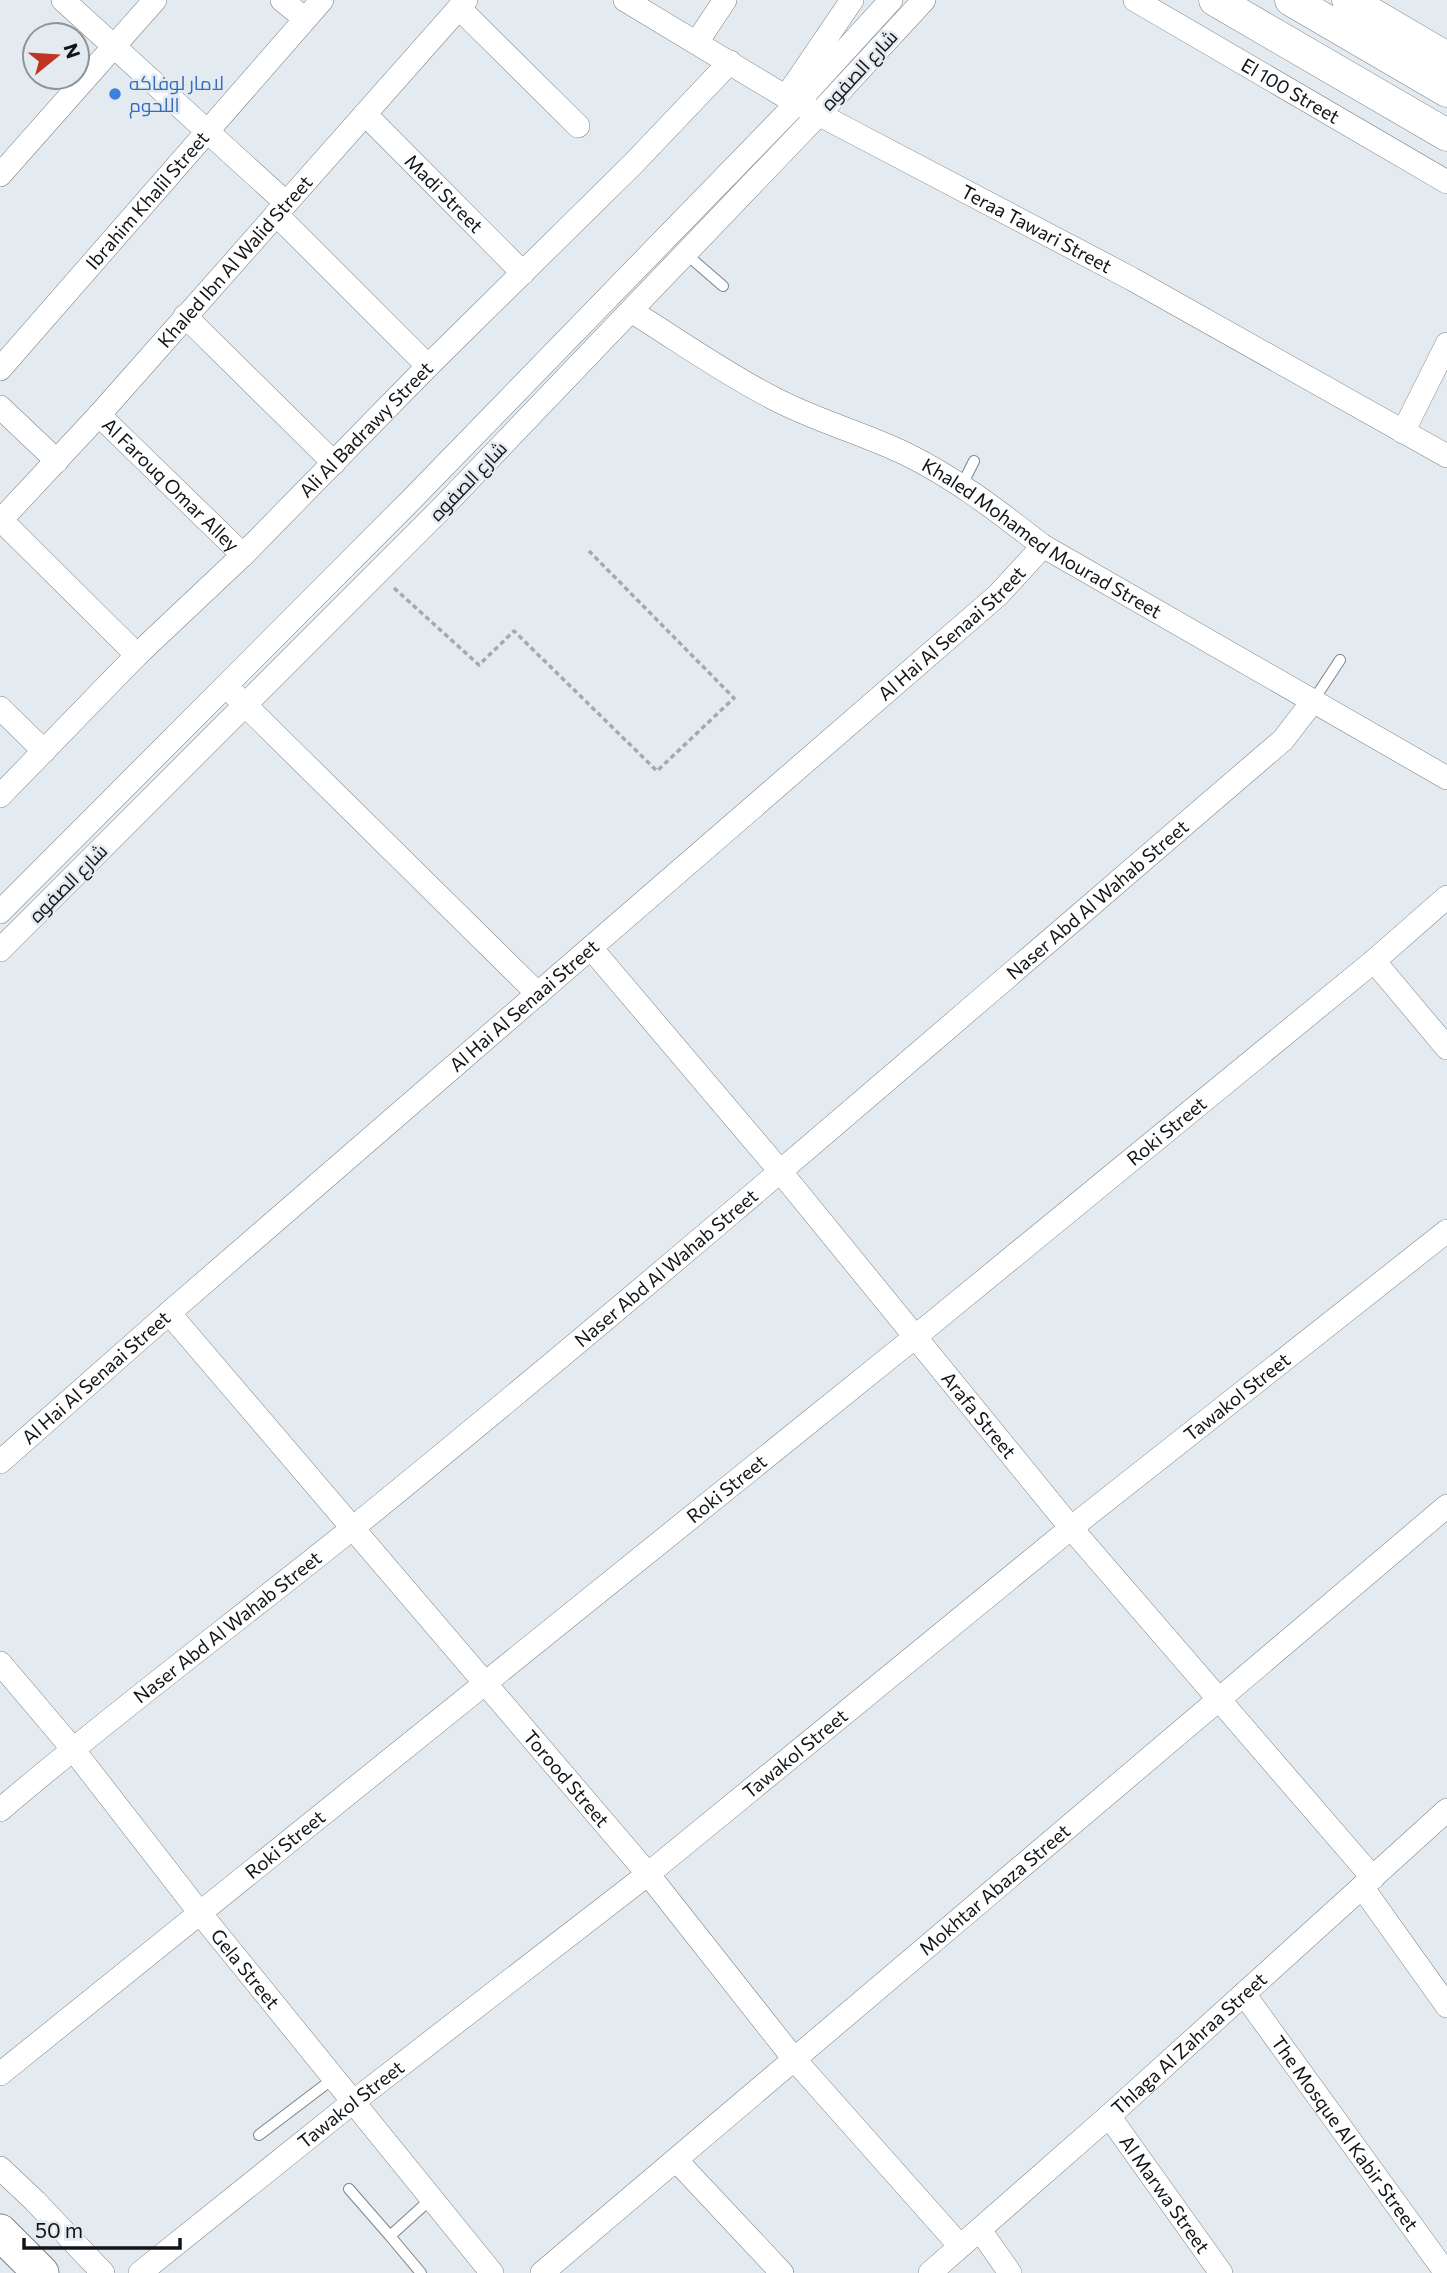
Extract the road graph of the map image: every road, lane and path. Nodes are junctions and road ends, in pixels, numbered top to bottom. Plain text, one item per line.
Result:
1 (63, 0) edge
2 (155, 0) edge
3 (282, 0) edge
4 (321, 0) edge
5 (625, 0) edge
6 (725, 0) edge
7 (891, 0) edge
8 (924, 0) edge
9 (1135, 0) edge
10 (1215, 0) edge
11 (1291, 0) edge
12 (1348, 0) edge
13 (844, 3) edge
14 (463, 4) edge
15 (305, 19) junction
16 (697, 41) junction
17 (113, 45) junction
18 (1447, 58) edge
19 (730, 62) junction
20 (1447, 91) edge
21 (792, 100) junction
22 (365, 114) junction
23 (818, 115) junction
24 (578, 126) dead end
25 (208, 132) junction
26 (1447, 135) edge
27 (0, 175) edge
28 (1447, 182) edge
29 (281, 208) junction
30 (686, 254) junction
31 (523, 273) junction
32 (723, 286) dead end
33 (631, 311) junction
34 (185, 316) junction
35 (1447, 344) edge
36 (428, 366) junction
37 (0, 369) edge
38 (0, 407) edge
39 (99, 415) junction
40 (1404, 432) junction
41 (1447, 456) edge
42 (57, 461) junction
43 (974, 461) dead end
44 (334, 463) junction
45 (962, 485) junction
46 (1, 520) edge
47 (1043, 547) junction
48 (589, 551) dead end
49 (243, 555) junction
50 (377, 572) junction
51 (137, 655) junction
52 (1340, 660) dead end
53 (225, 685) junction
54 (1313, 701) junction
55 (244, 704) junction
56 (0, 708) edge
57 (44, 751) junction
58 (1447, 778) edge
59 (0, 796) edge
60 (1447, 897) edge
61 (0, 912) edge
62 (591, 948) junction
63 (0, 950) edge
64 (1374, 961) junction
65 (538, 994) junction
66 (1447, 1048) edge
67 (780, 1171) junction
68 (1447, 1231) edge
69 (169, 1313) junction
70 (915, 1337) junction
71 (0, 1462) edge
72 (1447, 1506) edge
73 (353, 1527) junction
74 (1071, 1528) junction
75 (0, 1663) edge
76 (487, 1682) junction
77 (1219, 1699) junction
78 (72, 1748) junction
79 (0, 1810) edge
80 (1447, 1810) edge
81 (648, 1874) junction
82 (1367, 1882) junction
83 (200, 1913) junction
84 (1244, 1994) junction
85 (1447, 2006) edge
86 (794, 2059) junction
87 (0, 2074) edge
88 (334, 2078) junction
89 (353, 2102) junction
90 (1109, 2116) junction
91 (259, 2135) dead end
92 (676, 2160) junction
93 (0, 2168) edge
94 (349, 2189) dead end
95 (432, 2198) junction
96 (980, 2230) junction
97 (0, 2232) edge
98 (390, 2236) junction
99 (960, 2246) junction
100 (41, 2273) edge
101 (103, 2273) edge
102 (141, 2273) edge
103 (421, 2273) edge
104 (492, 2273) edge
105 (542, 2273) edge
106 (782, 2273) edge
107 (930, 2273) edge
108 (1010, 2273) edge
109 (1221, 2273) edge
110 (1446, 2273) edge

1 - 17 street
2 - 17 street
3 - 15 street
4 - 15 street, Ibrahim Khalil Street
5 - 16 street, Teraa Tawari Street
6 - 16 street
7 - 21 street, شارع الصفوه
8 - 23 street, شارع الصفوه
9 - 28 street, El 100 Street
10 - 26 main road
11 - 20 main road
12 - 18 main road
13 - 21 street
14 - 22 street, Khaled Ibn Al Walid Street
14 - 24 street
15 - 25 street, Ibrahim Khalil Street
16 - 19 street, Teraa Tawari Street
17 - 25 street
17 - 27 street
19 - 21 street, Teraa Tawari Street
19 - 31 street, Ali Al Badrawy Street
21 - 23 street, Teraa Tawari Street
21 - 53 street, شارع الصفوه
22 - 29 street, Khaled Ibn Al Walid Street
22 - 31 street, Madi Street
23 - 30 street, شارع الصفوه
23 - 40 street, Teraa Tawari Street
25 - 29 street
25 - 37 street, Ibrahim Khalil Street
29 - 34 street, Khaled Ibn Al Walid Street
29 - 36 street
30 - 32 lane
30 - 33 street, شارع الصفوه
31 - 36 street, Ali Al Badrawy Street
33 - 45 street, Khaled Mohamed Mourad Street
33 - 50 street, شارع الصفوه
34 - 39 street, Khaled Ibn Al Walid Street
34 - 44 street
35 - 40 street
36 - 44 street, Ali Al Badrawy Street
38 - 42 street
39 - 42 street, Khaled Ibn Al Walid Street
39 - 49 street, Al Farouq Omar Alley
40 - 41 street, Teraa Tawari Street
42 - 46 street, Khaled Ibn Al Walid Street
43 - 45 lane
44 - 49 street, Ali Al Badrawy Street
45 - 47 street, Khaled Mohamed Mourad Street
46 - 51 street
47 - 54 street, Khaled Mohamed Mourad Street
47 - 62 street, Al Hai Al Senaai Street
48 - 50 path
49 - 51 street, Ali Al Badrawy Street
50 - 55 street, شارع الصفوه
51 - 57 street, Ali Al Badrawy Street
52 - 54 lane
53 - 55 street
53 - 61 street, شارع الصفوه
54 - 58 street, Khaled Mohamed Mourad Street
54 - 67 street, Naser Abd Al Wahab Street
55 - 63 street, شارع الصفوه
55 - 65 street
56 - 57 street
57 - 59 street, Ali Al Badrawy Street
60 - 64 street, Roki Street
62 - 65 street, Al Hai Al Senaai Street
62 - 67 street, Arafa Street
64 - 66 street
64 - 70 street, Roki Street
65 - 69 street, Al Hai Al Senaai Street
67 - 70 street, Arafa Street
67 - 73 street, Naser Abd Al Wahab Street
68 - 74 street, Tawakol Street
69 - 71 street, Al Hai Al Senaai Street
69 - 73 street, Torood Street
70 - 74 street, Arafa Street
70 - 76 street, Roki Street
72 - 77 street, Mokhtar Abaza Street
73 - 76 street, Torood Street
73 - 78 street, Naser Abd Al Wahab Street
74 - 77 street, Arafa Street
74 - 81 street, Tawakol Street
75 - 78 street, Gela Street
76 - 81 street, Torood Street
76 - 83 street, Roki Street
77 - 82 street, Arafa Street
77 - 86 street, Mokhtar Abaza Street
78 - 79 street, Naser Abd Al Wahab Street
78 - 83 street, Gela Street
80 - 82 street, Thlaga Al Zahraa Street
81 - 86 street, Torood Street
81 - 89 street, Tawakol Street
82 - 84 street, Thlaga Al Zahraa Street
82 - 85 street, Arafa Street
83 - 87 street, Roki Street
83 - 88 street, Gela Street
84 - 90 street, Thlaga Al Zahraa Street
84 - 110 street, The Mosque Al Kabir Street
86 - 92 street, Mokhtar Abaza Street
86 - 99 street, Torood Street
88 - 89 street, Gela Street
88 - 91 lane
89 - 95 street, Gela Street
89 - 102 street, Tawakol Street
90 - 96 street, Thlaga Al Zahraa Street
90 - 109 street, Al Marwa Street
92 - 105 street, Mokhtar Abaza Street
92 - 106 street
93 - 101 street
94 - 98 lane
95 - 98 lane
95 - 104 street, Gela Street
96 - 99 street, Thlaga Al Zahraa Street
96 - 108 street
97 - 100 main road
98 - 103 lane
99 - 107 street, Thlaga Al Zahraa Street

